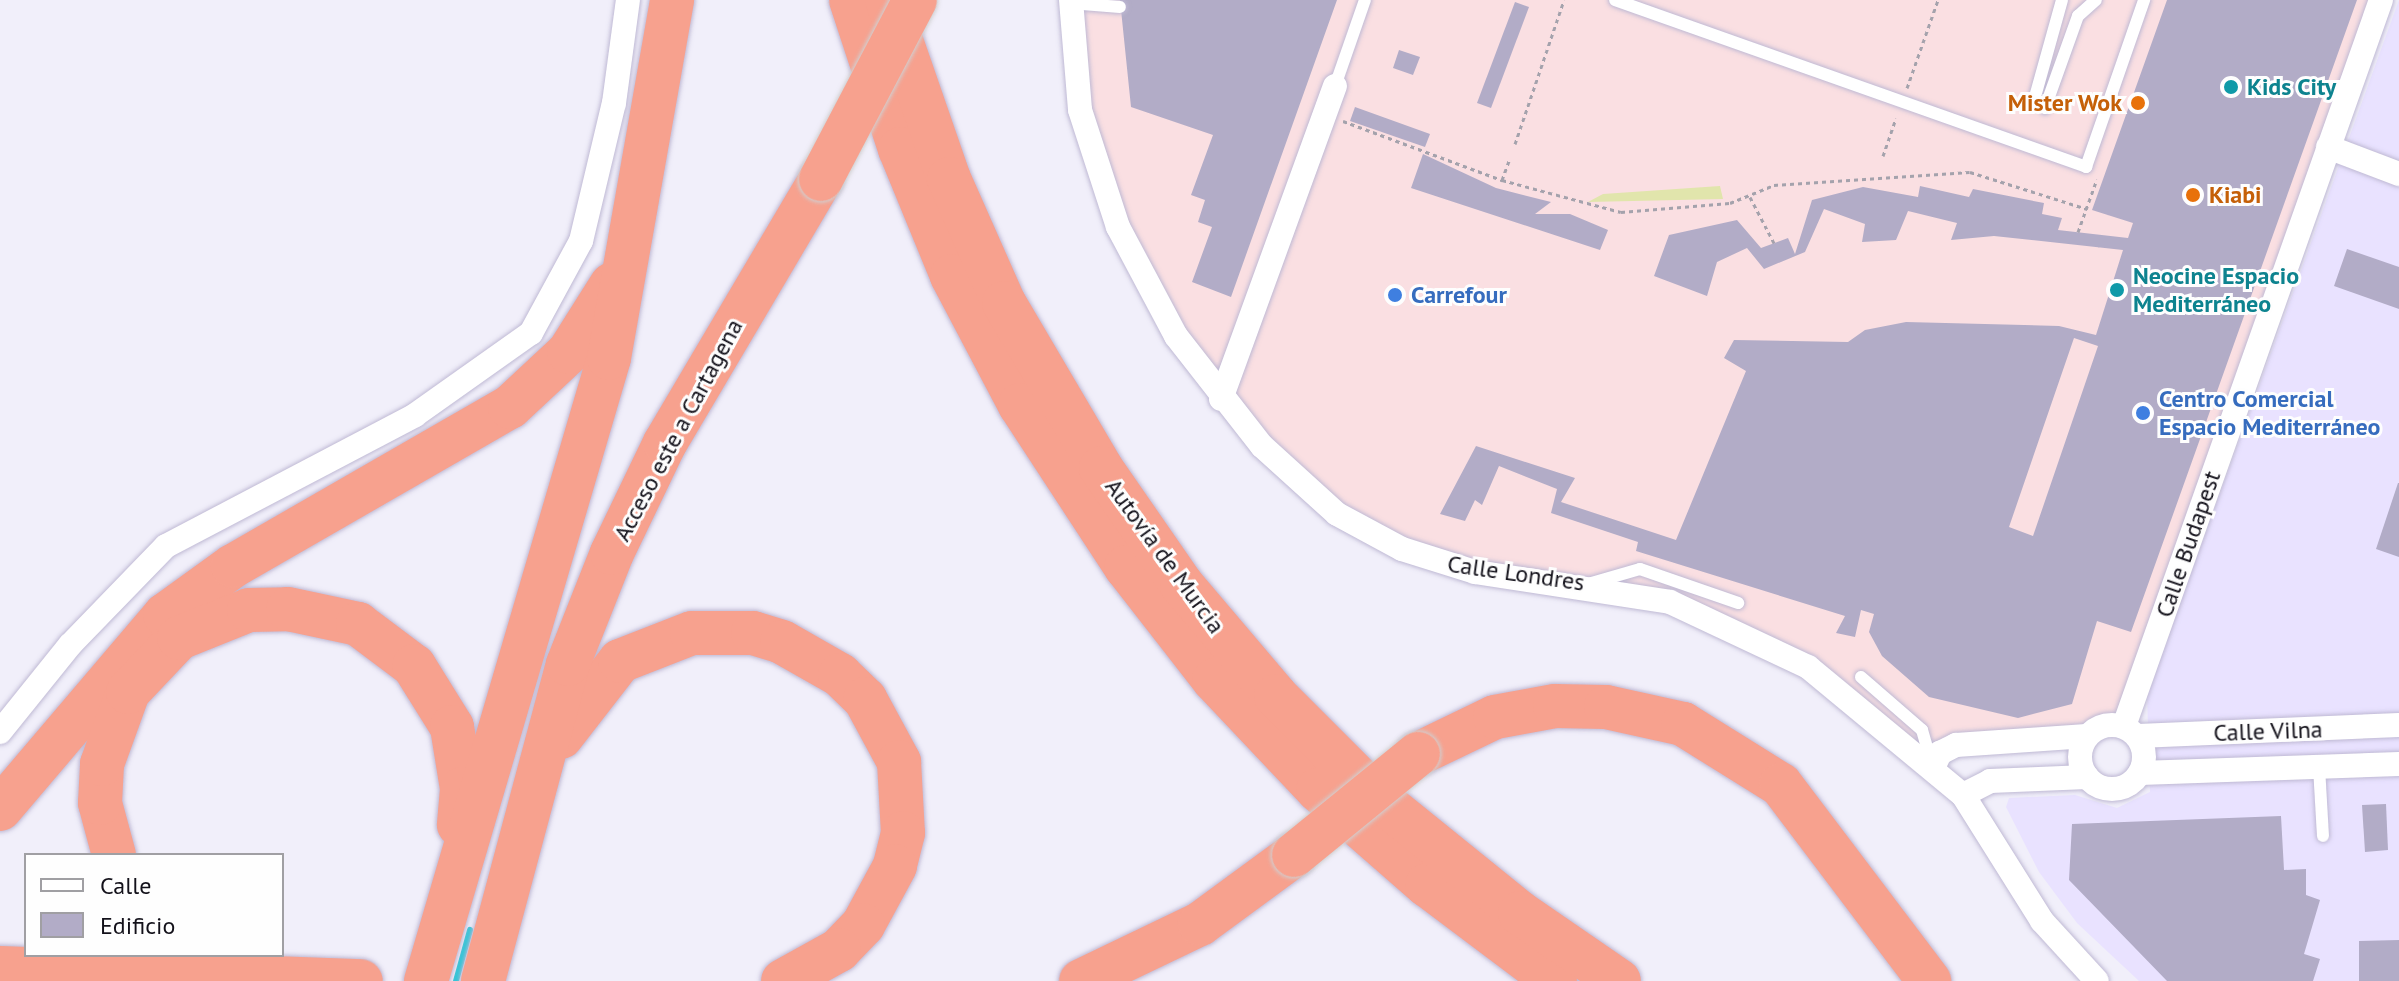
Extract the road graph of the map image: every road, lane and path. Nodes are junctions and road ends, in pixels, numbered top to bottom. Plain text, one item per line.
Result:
1 (628, 0) edge
2 (672, 0) edge
3 (851, 0) edge
4 (887, 0) edge
5 (915, 0) edge
6 (1365, 0) edge
7 (1564, 0) edge
8 (1615, 0) edge
9 (1938, 0) edge
10 (2062, 0) edge
11 (2096, 0) edge
12 (2144, 0) edge
13 (2381, 0) edge
14 (1070, 1) edge
15 (1120, 7) dead end
16 (1335, 86) joint
17 (1902, 102) junction
18 (1337, 119) dead end
19 (1515, 144) dead end
20 (2328, 147) junction
21 (1883, 156) dead end
22 (1510, 158) dead end
23 (2399, 174) edge
24 (1502, 180) junction
25 (1750, 196) junction
26 (2087, 209) dead end
27 (1774, 243) dead end
28 (625, 261) junction
29 (1221, 399) junction
30 (1588, 584) junction
31 (1738, 603) dead end
32 (1861, 677) dead end
33 (2399, 725) edge
34 (2131, 731) junction
35 (0, 732) edge
36 (2087, 736) junction
37 (2399, 764) edge
38 (2319, 767) junction
39 (1933, 768) junction
40 (539, 769) junction
41 (2140, 773) junction
42 (2087, 777) junction
43 (1963, 795) junction
44 (0, 809) edge
45 (2323, 836) dead end
46 (113, 853) edge
47 (460, 857) junction
48 (211, 957) edge
49 (0, 968) edge
50 (246, 975) junction
51 (361, 981) edge
52 (426, 981) edge
53 (483, 981) edge
54 (783, 981) edge
55 (1081, 981) edge
56 (1555, 981) edge
57 (1619, 981) edge
58 (1929, 981) edge
59 (2097, 981) edge

1 - 35 street
2 - 28 highway
3 - 56 highway, Autovía de Murcia
4 - 57 highway, Autovía de Murcia
5 - 40 highway, Acceso este a Cartagena, bridge
6 - 16 lane
7 - 19 path
8 - 17 lane
9 - 17 path
10 - 11 lane
12 - 17 lane
13 - 20 street, Calle Budapest
14 - 15 lane
14 - 29 street, Calle Londres
16 - 29 street
17 - 21 path
18 - 24 path
20 - 23 street
20 - 34 street, Calle Budapest
22 - 24 path
24 - 25 path
25 - 26 path
25 - 27 path
28 - 44 highway
28 - 47 highway
29 - 30 street, Calle Londres
30 - 31 lane
30 - 39 street, Calle Londres
32 - 39 lane
33 - 34 street, Calle Vilna
34 - 36 street
34 - 41 street
36 - 39 street
36 - 42 street
37 - 38 street, Calle Vilna
38 - 41 street, Calle Vilna
38 - 45 lane
39 - 43 street, Calle Londres
40 - 53 highway, Acceso este a Cartagena
40 - 54 highway
41 - 42 street
42 - 43 street
43 - 59 street, Calle Londres
46 - 47 highway
47 - 52 highway
48 - 50 highway
49 - 50 highway
50 - 51 highway
55 - 58 highway, bridge

